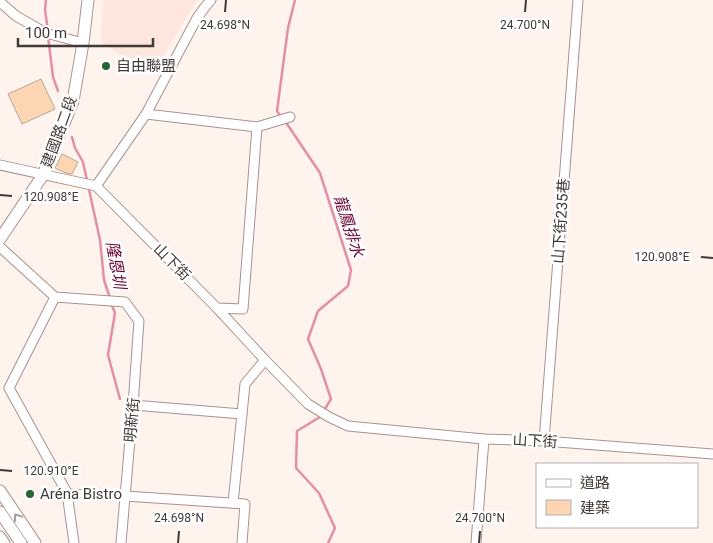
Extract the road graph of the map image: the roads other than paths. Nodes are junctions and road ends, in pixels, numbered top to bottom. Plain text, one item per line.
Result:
1 (88, 0) edge
2 (211, 0) edge
3 (578, 0) edge
4 (0, 2) edge
5 (83, 43) junction
6 (146, 114) junction
7 (288, 118) dead end
8 (257, 127) junction
9 (0, 165) edge
10 (43, 175) junction
11 (90, 185) junction
12 (0, 239) edge
13 (0, 247) edge
14 (55, 297) junction
15 (217, 308) junction
16 (265, 360) junction
17 (133, 405) junction
18 (242, 414) junction
19 (484, 438) junction
20 (544, 441) junction
21 (713, 454) edge
22 (0, 491) edge
23 (67, 493) junction
24 (125, 496) junction
25 (233, 503) junction
26 (0, 512) edge
27 (0, 536) edge
28 (5, 543) edge
29 (21, 543) edge
30 (35, 543) edge
31 (74, 543) edge
32 (121, 543) edge
33 (242, 543) edge
34 (476, 543) edge

1 - 5 street, 建國路二段
2 - 6 street
3 - 20 street, 山下街235巷
4 - 5 street
5 - 10 street, 建國路二段
6 - 8 street
6 - 11 street
7 - 8 street
8 - 15 street
9 - 10 street
10 - 11 street
10 - 12 street, 建國路二段
11 - 15 street, 山下街
13 - 14 street
14 - 17 street, 明新街
14 - 23 street
15 - 16 street, 山下街
16 - 18 street
16 - 19 street, 山下街
17 - 18 street
17 - 24 street, 明新街
18 - 25 street
19 - 20 street, 山下街
19 - 34 street
20 - 21 street, 山下街
30 -> 22 street
23 - 24 street
23 - 31 street
24 - 25 street
24 - 32 street, 明新街
25 - 33 street
26 - 29 street
27 - 28 street

